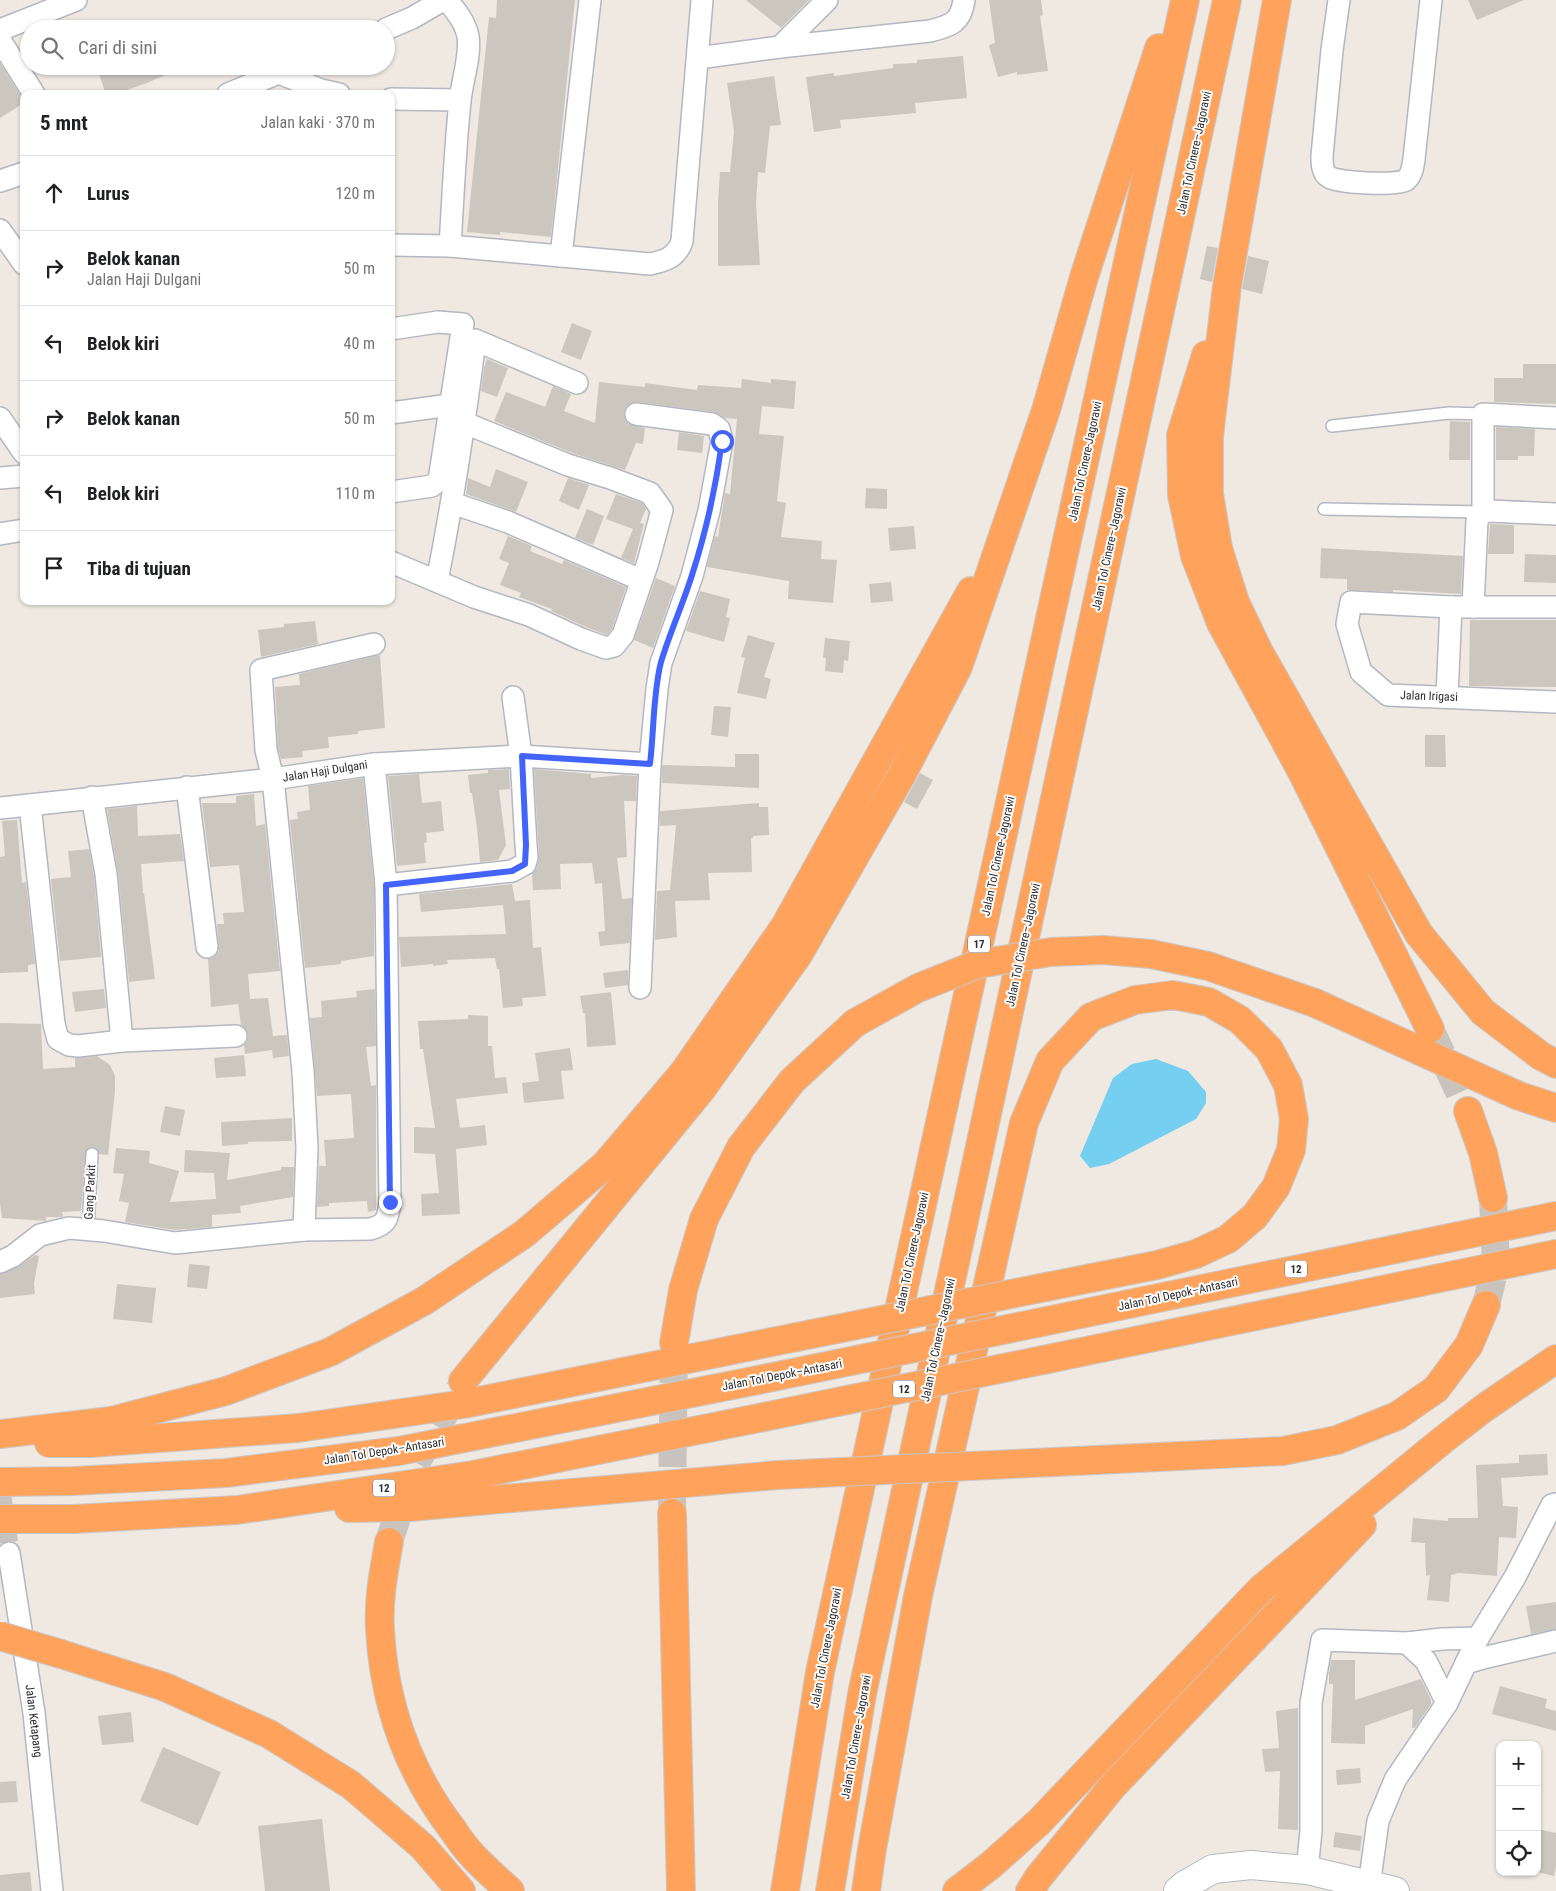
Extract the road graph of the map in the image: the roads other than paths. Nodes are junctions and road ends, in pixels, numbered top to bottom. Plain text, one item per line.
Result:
1 (76, 0) edge
2 (443, 0) edge
3 (447, 0) edge
4 (590, 0) edge
5 (702, 0) edge
6 (827, 0) edge
7 (964, 0) edge
8 (1175, 0) edge
9 (1185, 0) edge
10 (1227, 0) edge
11 (1277, 0) edge
12 (1339, 0) edge
13 (1431, 0) edge
14 (25, 20) edge
15 (20, 22) edge
16 (395, 25) edge
17 (0, 30) edge
18 (0, 40) edge
19 (780, 47) junction
20 (698, 58) junction
21 (20, 72) edge
22 (22, 75) edge
23 (273, 75) edge
24 (297, 75) edge
25 (31, 90) edge
26 (237, 90) edge
27 (321, 90) edge
28 (395, 99) edge
29 (460, 100) junction
30 (20, 174) edge
31 (0, 181) edge
32 (0, 230) edge
33 (395, 245) edge
34 (450, 246) junction
35 (561, 256) junction
36 (20, 258) edge
37 (1227, 286) junction
38 (395, 329) edge
39 (577, 383) dead end
40 (450, 405) junction
41 (395, 412) edge
42 (636, 414) dead end
43 (1483, 414) junction
44 (0, 418) edge
45 (1556, 418) edge
46 (465, 423) junction
47 (1332, 426) dead end
48 (20, 446) edge
49 (20, 476) edge
50 (0, 478) edge
51 (395, 491) edge
52 (452, 503) junction
53 (1324, 509) dead end
54 (1483, 512) junction
55 (1556, 514) edge
56 (1005, 529) junction
57 (20, 531) edge
58 (0, 534) edge
59 (395, 564) edge
60 (641, 580) junction
61 (437, 581) junction
62 (1473, 606) junction
63 (1451, 607) junction
64 (1556, 607) edge
65 (374, 644) dead end
66 (1447, 696) junction
67 (513, 697) dead end
68 (1556, 702) edge
69 (522, 756) junction
70 (374, 764) junction
71 (650, 764) junction
72 (273, 779) junction
73 (187, 788) junction
74 (92, 797) junction
75 (30, 806) junction
76 (0, 808) edge
77 (386, 885) junction
78 (207, 946) dead end
79 (640, 988) dead end
80 (1430, 1029) tunnel mouth
81 (236, 1036) dead end
82 (122, 1041) junction
83 (1556, 1064) edge
84 (1556, 1108) edge
85 (1468, 1111) tunnel mouth
86 (92, 1154) dead end
87 (1493, 1198) tunnel mouth
88 (1556, 1216) edge
89 (88, 1229) junction
90 (304, 1230) junction
91 (1556, 1254) edge
92 (0, 1262) edge
93 (1486, 1305) tunnel mouth
94 (674, 1343) tunnel mouth
95 (1556, 1359) edge
96 (463, 1382) tunnel mouth
97 (0, 1434) edge
98 (1444, 1439) junction
99 (0, 1443) edge
100 (0, 1482) edge
101 (1556, 1504) edge
102 (236, 1510) junction
103 (672, 1513) tunnel mouth
104 (0, 1520) edge
105 (389, 1542) tunnel mouth
106 (9, 1553) tunnel mouth
107 (0, 1636) edge
108 (1478, 1638) junction
109 (1556, 1641) edge
110 (1407, 1644) junction
111 (1466, 1663) junction
112 (1448, 1703) junction
113 (1307, 1870) junction
114 (1382, 1889) edge
115 (52, 1891) edge
116 (461, 1891) edge
117 (510, 1891) edge
118 (681, 1891) edge
119 (785, 1891) edge
120 (830, 1891) edge
121 (866, 1891) edge
122 (957, 1891) edge
123 (1030, 1891) edge
124 (1178, 1891) edge

1 - 14 street
2 - 16 street
3 - 29 street
4 - 35 street
5 - 20 street
6 - 19 street
7 - 19 street
8 - 56 highway
9 - 119 highway, Jalan Tol Cinere-Jagorawi / 17
10 - 120 highway, Jalan Tol Cinere–Jagorawi
11 - 37 highway
12 - 13 street
15 - 17 street
18 - 21 street
19 - 20 street
20 - 35 street
22 - 25 street
23 - 26 street
24 - 27 street
28 - 29 street
29 - 34 street
30 - 31 street
32 - 36 street
33 - 34 street
34 - 35 street
37 - 80 highway
37 - 83 highway
38 - 40 street
39 - 46 street
40 - 41 street
40 - 51 street
42 - 71 street
43 - 45 street
43 - 47 lane
43 - 54 street
44 - 48 street
46 - 52 street
46 - 60 street
49 - 50 street
52 - 60 street
52 - 61 street
53 - 54 lane
54 - 55 street
54 - 62 street
56 - 96 highway
56 - 97 highway
57 - 58 street
59 - 61 street
60 - 61 street
62 - 63 street
62 - 64 street
63 - 66 street
63 - 66 street, Jalan Irigasi
65 - 72 street
66 - 68 street, Jalan Irigasi
67 - 69 street
69 - 70 street, Jalan Haji Dulgani
69 - 71 street, Jalan Haji Dulgani
69 - 77 street
70 - 72 street, Jalan Haji Dulgani
70 - 77 street
71 - 79 street
72 - 73 street, Jalan Haji Dulgani
72 - 90 street
73 - 74 street, Jalan Haji Dulgani
73 - 78 street
74 - 75 street, Jalan Haji Dulgani
74 - 82 street
75 - 76 street, Jalan Haji Dulgani
75 - 82 street
77 - 90 street
81 - 82 street
84 - 94 highway, bridge
85 - 87 highway
86 - 89 lane, Gang Parkit
88 - 100 highway, Jalan Tol Depok–Antasari / 12, bridge
89 - 90 street
89 - 92 street
91 - 102 highway, 12, bridge
93 - 102 highway, bridge
95 - 98 highway
98 - 122 highway
98 - 123 highway
99 - 121 highway, bridge
101 - 108 street
102 - 104 highway, 12
103 - 118 highway
105 - 117 highway
106 - 115 street, Jalan Ketapang
107 - 116 highway, bridge
108 - 110 street
108 - 111 street
109 - 111 street
110 - 112 street
110 - 113 street
111 - 112 street
112 - 114 street
113 - 114 street
113 - 124 street

